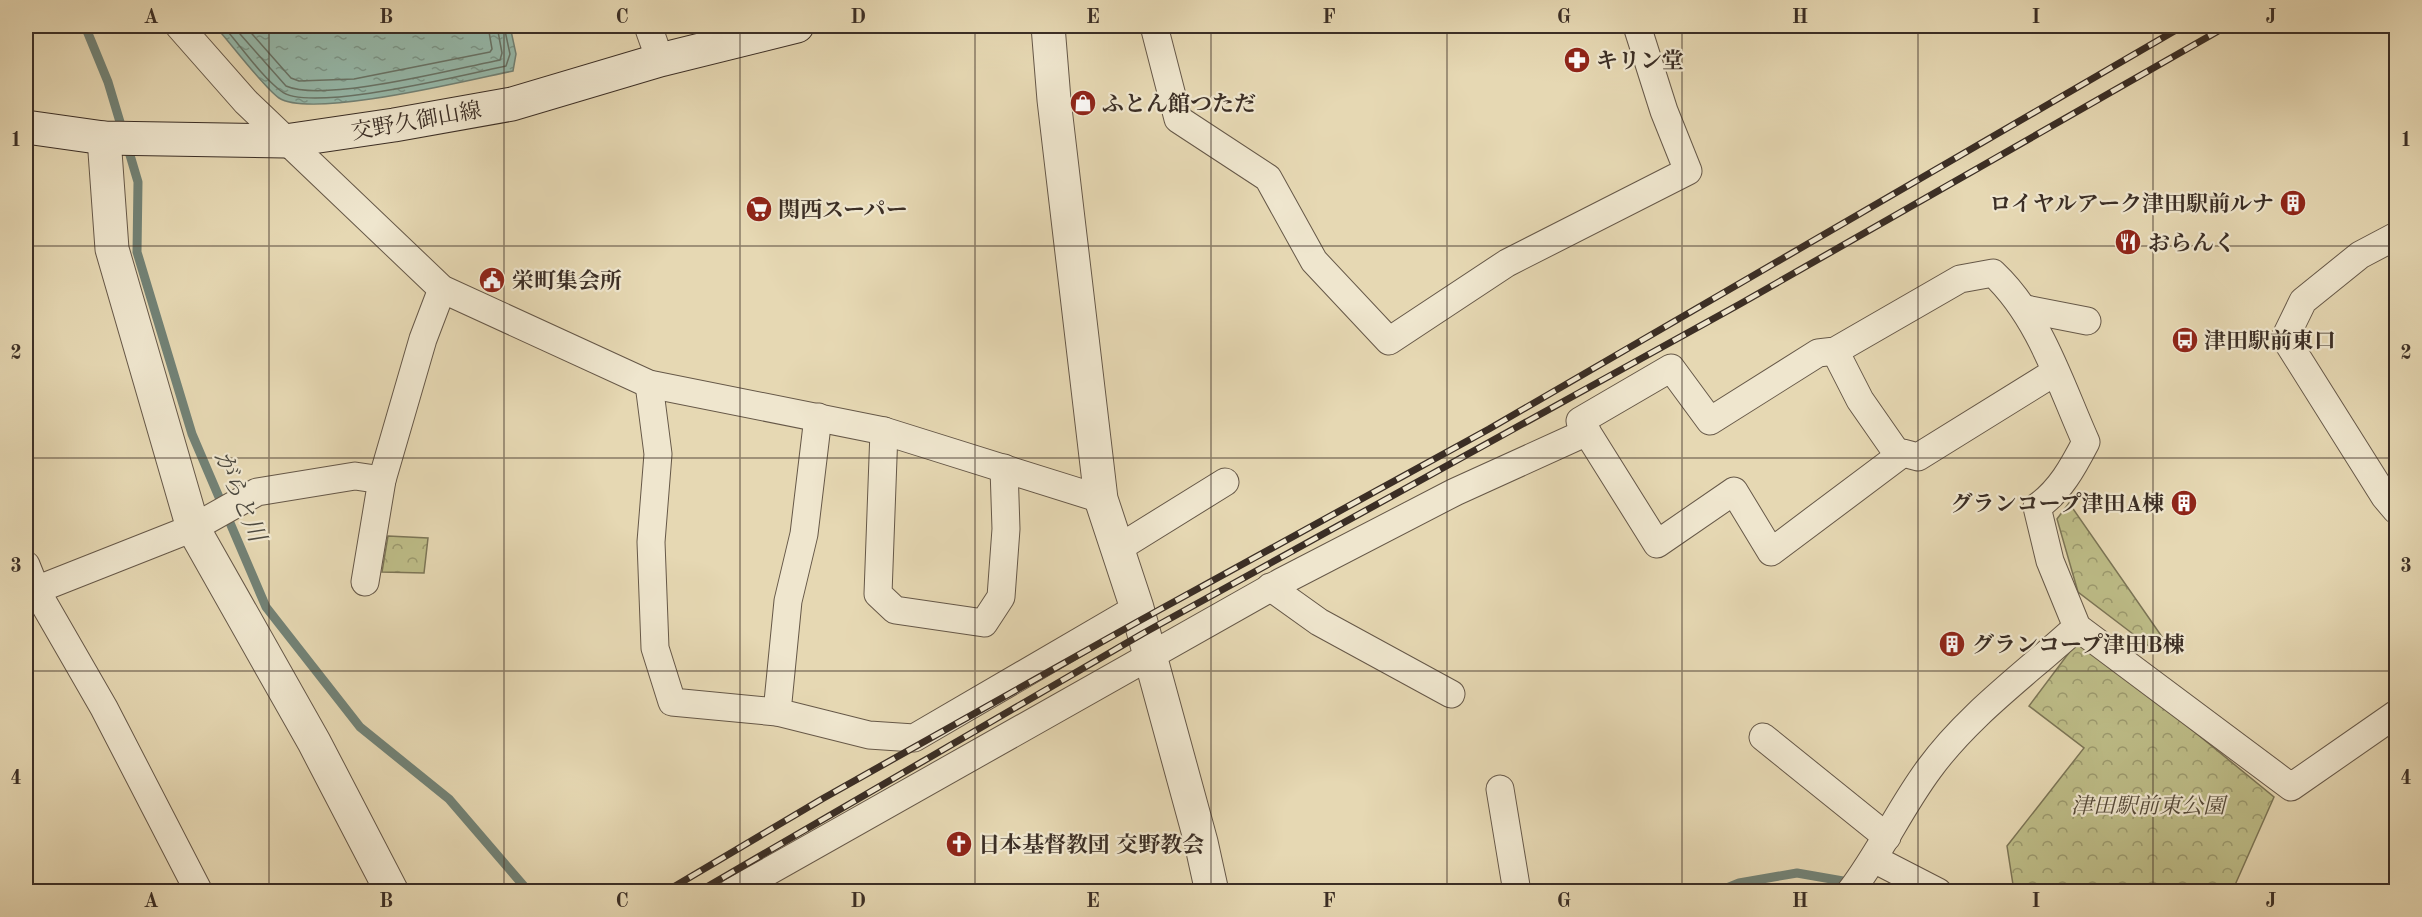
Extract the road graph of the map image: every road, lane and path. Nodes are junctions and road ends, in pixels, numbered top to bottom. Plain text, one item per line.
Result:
1 (179, 26) edge
2 (648, 26) edge
3 (797, 26) edge
4 (1048, 26) edge
5 (1154, 26) edge
6 (1637, 26) edge
7 (660, 60) junction
8 (26, 128) edge
9 (108, 138) junction
10 (285, 141) junction
11 (2397, 236) edge
12 (442, 289) junction
13 (2026, 309) junction
14 (2087, 321) dead end
15 (1835, 351) junction
16 (2055, 372) junction
17 (649, 384) junction
18 (818, 417) junction
19 (884, 431) junction
20 (1587, 432) junction
21 (1899, 456) junction
22 (1004, 468) junction
23 (382, 480) junction
24 (1225, 482) dead end
25 (1101, 499) junction
26 (2397, 510) edge
27 (193, 528) junction
28 (1117, 549) junction
29 (26, 565) edge
30 (365, 582) dead end
31 (1270, 588) junction
32 (36, 590) junction
33 (1137, 608) junction
34 (2077, 627) junction
35 (1149, 658) junction
36 (1451, 694) dead end
37 (777, 712) junction
38 (2397, 714) edge
39 (1763, 737) dead end
40 (1500, 789) dead end
41 (1880, 848) junction
42 (200, 891) edge
43 (392, 891) edge
44 (732, 891) edge
45 (1212, 891) edge
46 (1517, 891) edge
47 (1850, 891) edge
48 (1938, 891) edge

1 - 10 street
2 - 7 street
3 - 7 street, 交野久御山線
4 - 25 street
5 - 6 street
7 - 10 street, 交野久御山線
8 - 9 street, 交野久御山線
9 - 10 street, 交野久御山線
9 - 27 street
10 - 12 street
11 - 26 street
12 - 17 street
12 - 23 street
13 - 14 street
13 - 15 street
13 - 16 street
15 - 20 street
15 - 21 street
16 - 21 street
16 - 34 street
17 - 18 street
17 - 37 street
18 - 19 street
18 - 37 street
19 - 22 street
19 - 22 street
20 - 21 street
20 - 31 street
22 - 25 street
23 - 27 street
23 - 30 street
24 - 28 street
25 - 28 street
27 - 32 street
27 - 43 street
28 - 33 street
29 - 32 street
31 - 35 street
31 - 36 street
32 - 42 street
33 - 35 street
33 - 37 street
34 - 38 street
34 - 41 street
35 - 44 street
35 - 45 street
39 - 41 street
40 - 46 street
41 - 47 street
41 - 48 street

